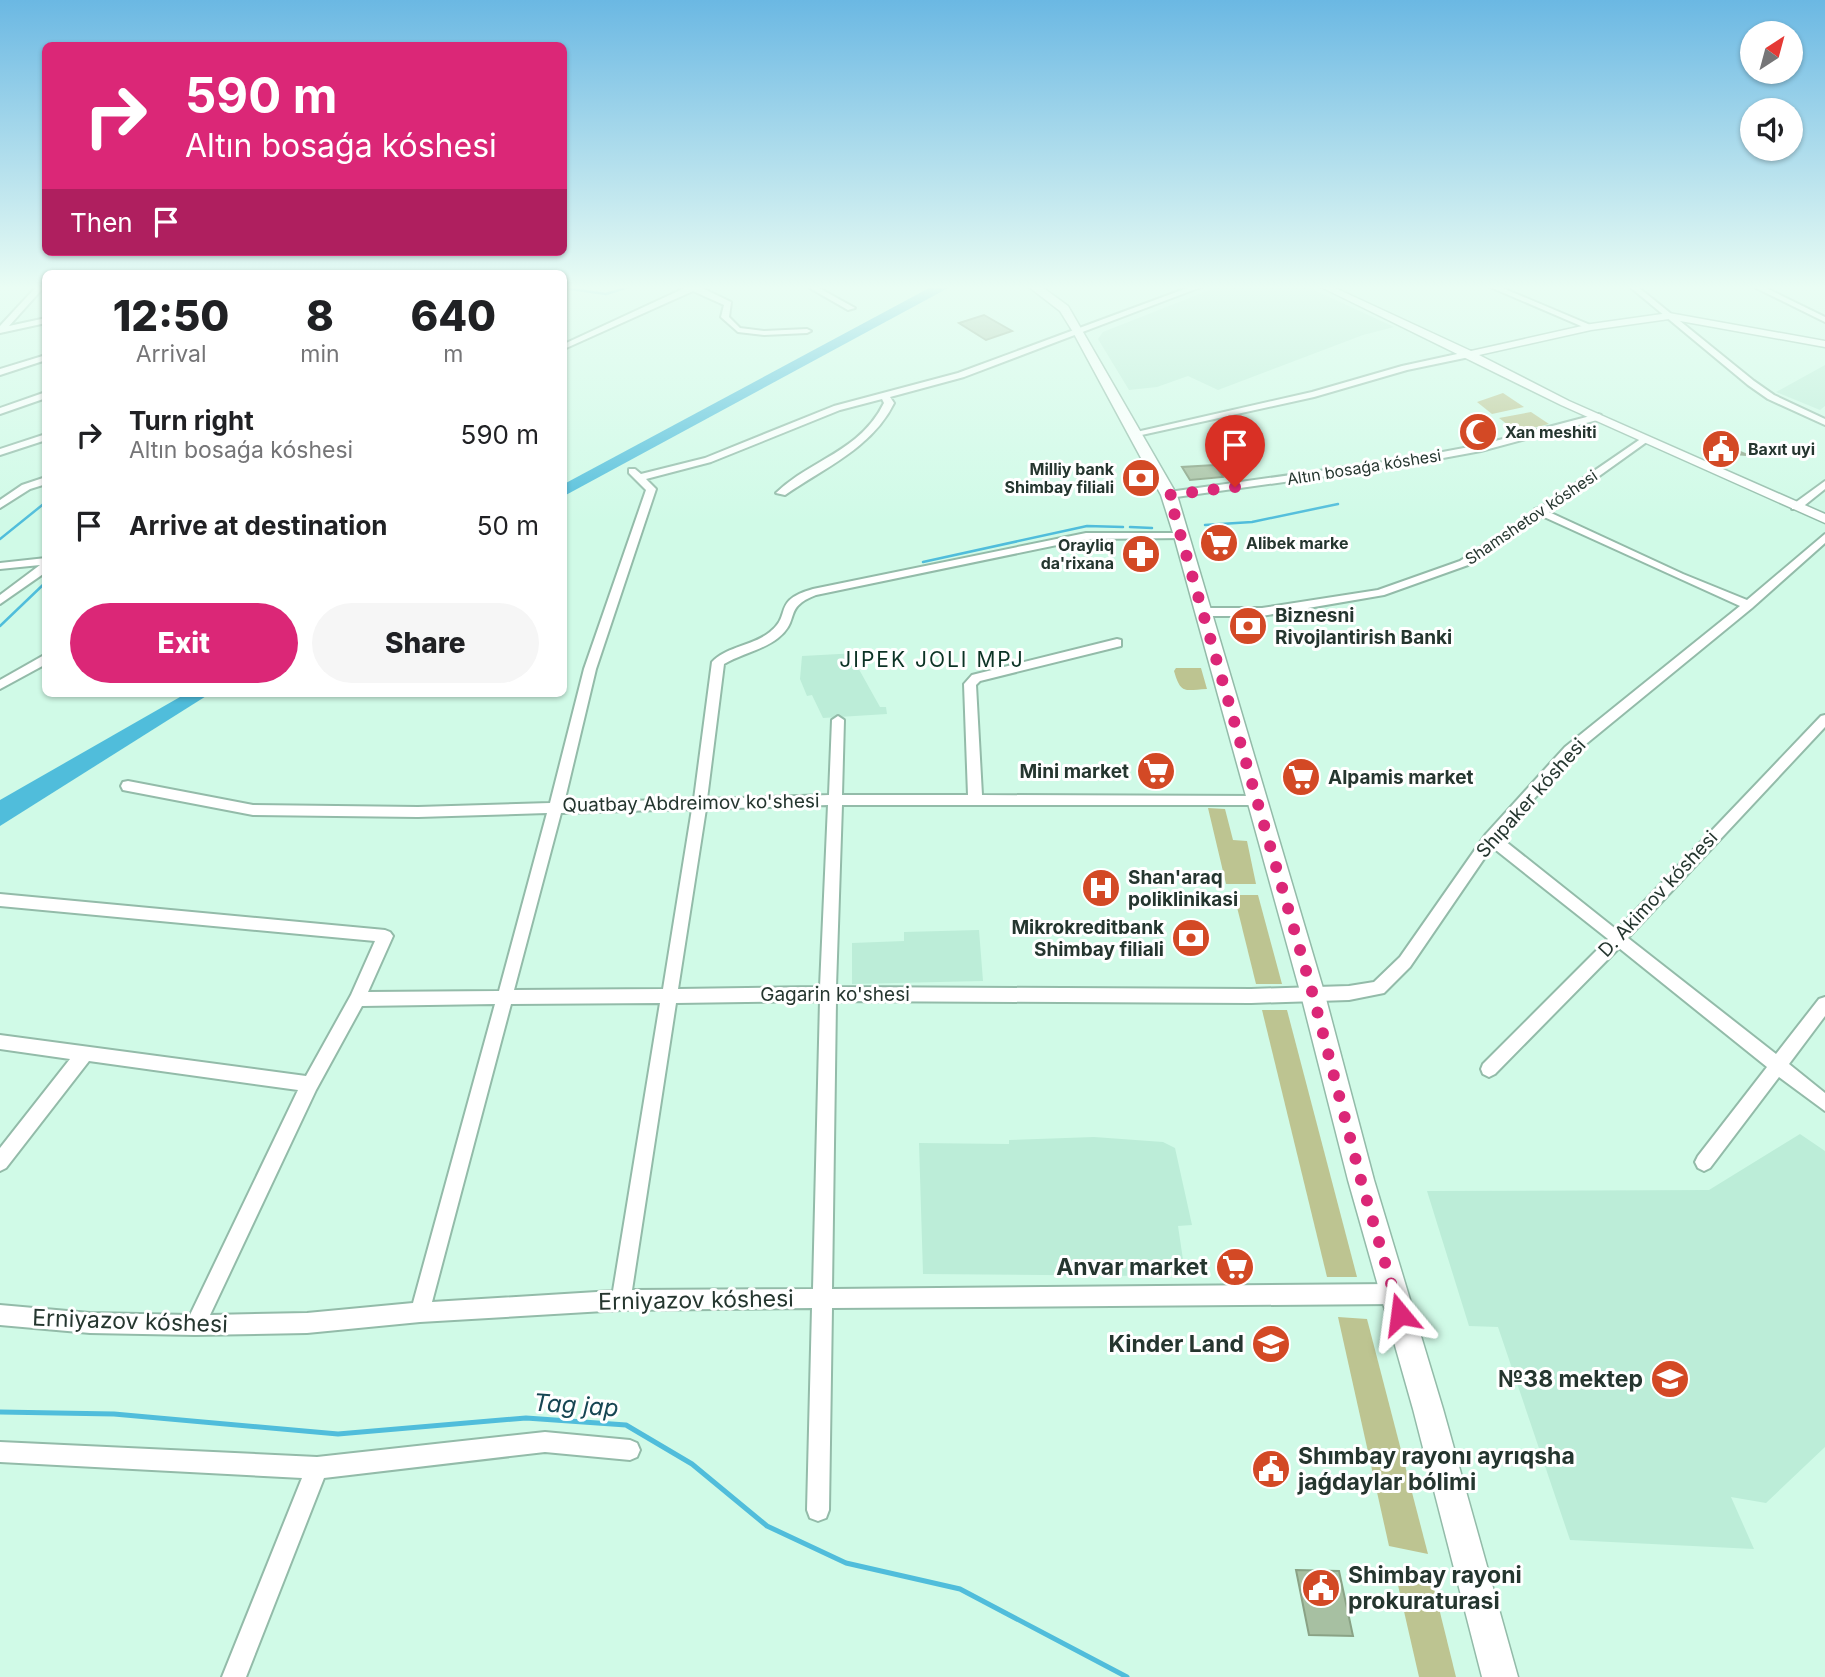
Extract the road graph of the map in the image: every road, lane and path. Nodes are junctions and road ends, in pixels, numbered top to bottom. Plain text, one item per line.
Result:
1 (21, 365) edge
2 (988, 365) edge
3 (1098, 365) edge
4 (1418, 365) edge
5 (1494, 365) edge
6 (1731, 365) edge
7 (0, 372) edge
8 (884, 395) junction
9 (42, 396) edge
10 (0, 411) edge
11 (1598, 417) junction
12 (1825, 422) edge
13 (1137, 433) junction
14 (42, 438) edge
15 (1645, 439) junction
16 (0, 452) edge
17 (42, 481) edge
18 (1825, 484) edge
19 (781, 493) dead end
20 (1169, 495) junction
21 (0, 505) edge
22 (1796, 507) junction
23 (1539, 511) junction
24 (1825, 519) edge
25 (1182, 536) junction
26 (1825, 537) edge
27 (42, 564) edge
28 (0, 566) edge
29 (42, 567) edge
30 (0, 600) edge
31 (1748, 605) junction
32 (1204, 612) junction
33 (1117, 643) dead end
34 (42, 660) edge
35 (0, 685) edge
36 (1825, 719) edge
37 (838, 720) dead end
38 (128, 786) dead end
39 (834, 800) junction
40 (975, 800) junction
41 (1257, 801) junction
42 (701, 803) junction
43 (556, 806) junction
44 (1491, 838) junction
45 (0, 900) edge
46 (1617, 939) junction
47 (828, 994) junction
48 (671, 995) junction
49 (1313, 995) junction
50 (503, 998) junction
51 (357, 999) junction
52 (1825, 1003) edge
53 (0, 1041) edge
54 (86, 1052) junction
55 (1776, 1065) junction
56 (1489, 1069) dead end
57 (310, 1084) junction
58 (1825, 1103) edge
59 (0, 1162) edge
60 (1704, 1162) dead end
61 (1394, 1294) junction
62 (822, 1297) junction
63 (621, 1300) junction
64 (420, 1312) junction
65 (0, 1315) edge
66 (195, 1325) junction
67 (631, 1450) dead end
68 (0, 1452) edge
69 (317, 1468) junction
70 (818, 1510) dead end
71 (234, 1677) edge
72 (1500, 1677) edge

1 - 7 street
2 - 8 street
3 - 13 main road
4 - 13 street
5 - 11 street
6 - 12 street
8 - 19 street
8 - 43 street
9 - 10 street
11 - 15 street
11 - 20 street, Altın bosaǵa kóshesi
13 - 20 main road
14 - 16 street
15 - 22 street
15 - 23 street, Shamshetov kóshesi
17 - 21 street
18 - 22 street
20 - 25 main road
22 - 24 street
23 - 31 street
23 - 32 street, Shamshetov kóshesi
25 - 32 main road
25 - 42 street
26 - 31 street, Shıpaker kóshesi
27 - 28 street
29 - 30 street
31 - 44 street, Shıpaker kóshesi
32 - 41 main road
33 - 40 street
34 - 35 street
36 - 46 street, D. Akimov kóshesi
37 - 39 street
38 - 43 street, Quatbay Abdreimov ko'shesi
39 - 40 street, Quatbay Abdreimov ko'shesi
39 - 42 street, Quatbay Abdreimov ko'shesi
39 - 47 street
40 - 41 street, Quatbay Abdreimov ko'shesi
41 - 49 main road
42 - 43 street, Quatbay Abdreimov ko'shesi
42 - 48 street
43 - 50 street
44 - 46 street
44 - 49 street, Shıpaker kóshesi
45 - 51 street
46 - 55 street
46 - 56 street, D. Akimov kóshesi
47 - 48 street, Gagarin ko'shesi
47 - 49 street, Gagarin ko'shesi
47 - 62 street
48 - 50 street, Gagarin ko'shesi
48 - 63 street
49 - 61 main road
50 - 51 street, Gagarin ko'shesi
50 - 64 street
51 - 57 street
52 - 55 street
53 - 54 street
54 - 57 street
54 - 59 street
55 - 58 street
55 - 60 street
57 - 66 street
61 - 62 street, Erniyazov kóshesi
61 - 72 main road
62 - 63 street, Erniyazov kóshesi
62 - 70 street
63 - 64 street, Erniyazov kóshesi
64 - 66 street, Erniyazov kóshesi
65 - 66 street, Erniyazov kóshesi
67 - 69 street
68 - 69 street
69 - 71 street

